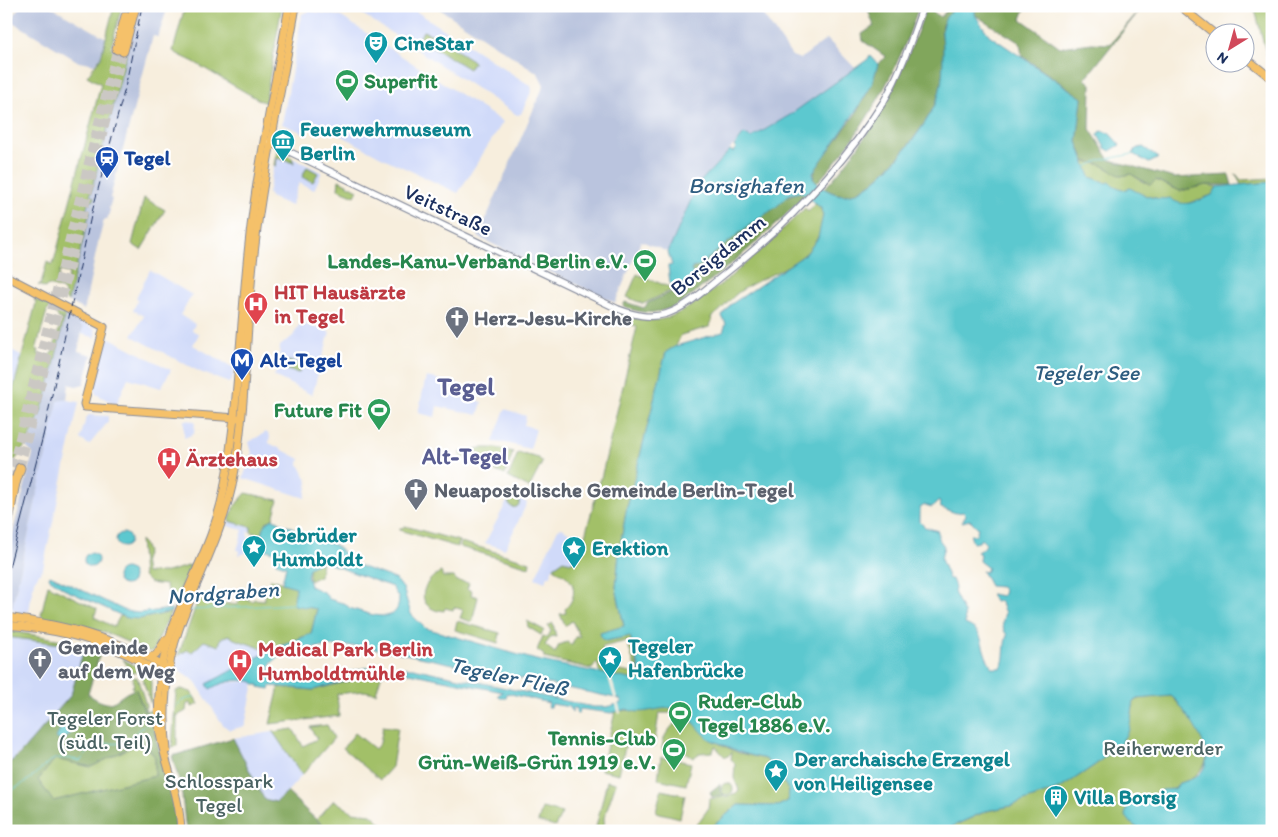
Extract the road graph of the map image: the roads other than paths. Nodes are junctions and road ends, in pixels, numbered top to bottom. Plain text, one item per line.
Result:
1 (129, 6) edge
2 (135, 6) edge
3 (289, 6) edge
4 (296, 6) edge
5 (923, 6) edge
6 (1056, 6) edge
7 (1084, 6) edge
8 (1180, 6) edge
9 (287, 17) junction
10 (1206, 27) edge
11 (291, 36) junction
12 (1256, 66) edge
13 (1272, 79) edge
14 (273, 110) junction
15 (268, 142) junction
16 (6, 276) edge
17 (618, 309) joint
18 (238, 418) junction
19 (20, 468) tunnel mouth
20 (12, 481) junction
21 (6, 490) edge
22 (6, 512) edge
23 (6, 533) edge
24 (181, 614) junction
25 (6, 617) edge
26 (6, 624) edge
27 (168, 636) junction
28 (149, 657) junction
29 (165, 672) junction
30 (181, 831) edge

1 - 2 highway
3 - 9 main road
4 - 11 main road
5 - 17 street, Borsigdamm
6 - 7 street
8 - 10 main road
9 - 11 main road
9 - 14 main road
11 - 14 main road
12 - 13 main road
14 - 15 main road
15 - 17 street, Veitstraße
15 - 18 main road
16 - 18 main road
18 - 24 main road
19 - 20 highway
20 - 21 highway
20 - 22 highway
20 - 23 highway
24 - 27 main road
24 - 29 main road
25 - 28 main road
26 - 29 main road
27 - 28 main road
27 - 29 main road
28 - 29 main road
29 - 30 main road

